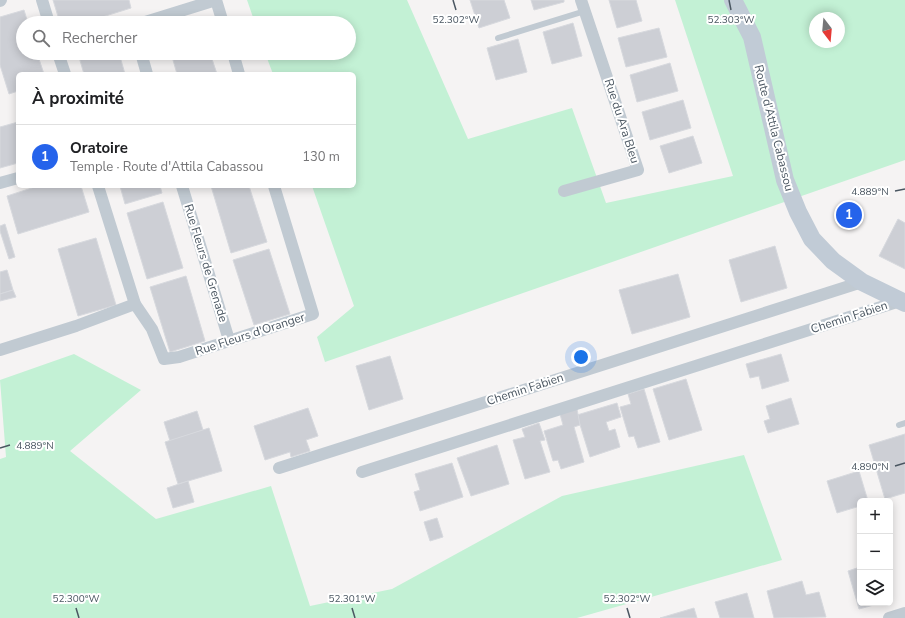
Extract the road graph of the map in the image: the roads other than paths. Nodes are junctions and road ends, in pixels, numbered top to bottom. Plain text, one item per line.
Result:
1 (42, 0) edge
2 (216, 0) edge
3 (733, 0) edge
4 (583, 5) edge
5 (47, 16) edge
6 (165, 16) edge
7 (221, 16) edge
8 (498, 38) dead end
9 (60, 60) edge
10 (143, 60) edge
11 (235, 60) edge
12 (64, 72) edge
13 (146, 72) edge
14 (238, 72) edge
15 (16, 179) edge
16 (0, 183) edge
17 (99, 188) edge
18 (183, 188) edge
19 (275, 188) edge
20 (564, 191) dead end
21 (862, 282) junction
22 (903, 302) edge
23 (135, 304) junction
24 (229, 340) junction
25 (0, 350) edge
26 (279, 468) dead end
27 (362, 472) dead end
28 (905, 613) edge
29 (889, 618) edge

1 - 5 street
2 - 6 street
2 - 7 street
3 - 21 main road, Route d'Attila Cabassou
4 - 8 lane
4 - 20 street, Rue du Ara Bleu
9 - 12 street
10 - 13 street
11 - 14 street
15 - 16 street
17 - 23 street
18 - 24 street, Rue Fleurs de Grenade
19 - 24 street, Rue Fleurs d'Oranger
21 - 22 main road, Route d'Attila Cabassou
21 - 26 street, Chemin Fabien
22 - 27 street, Chemin Fabien
23 - 24 street, Rue Fleurs d'Oranger
23 - 25 street
28 - 29 street

